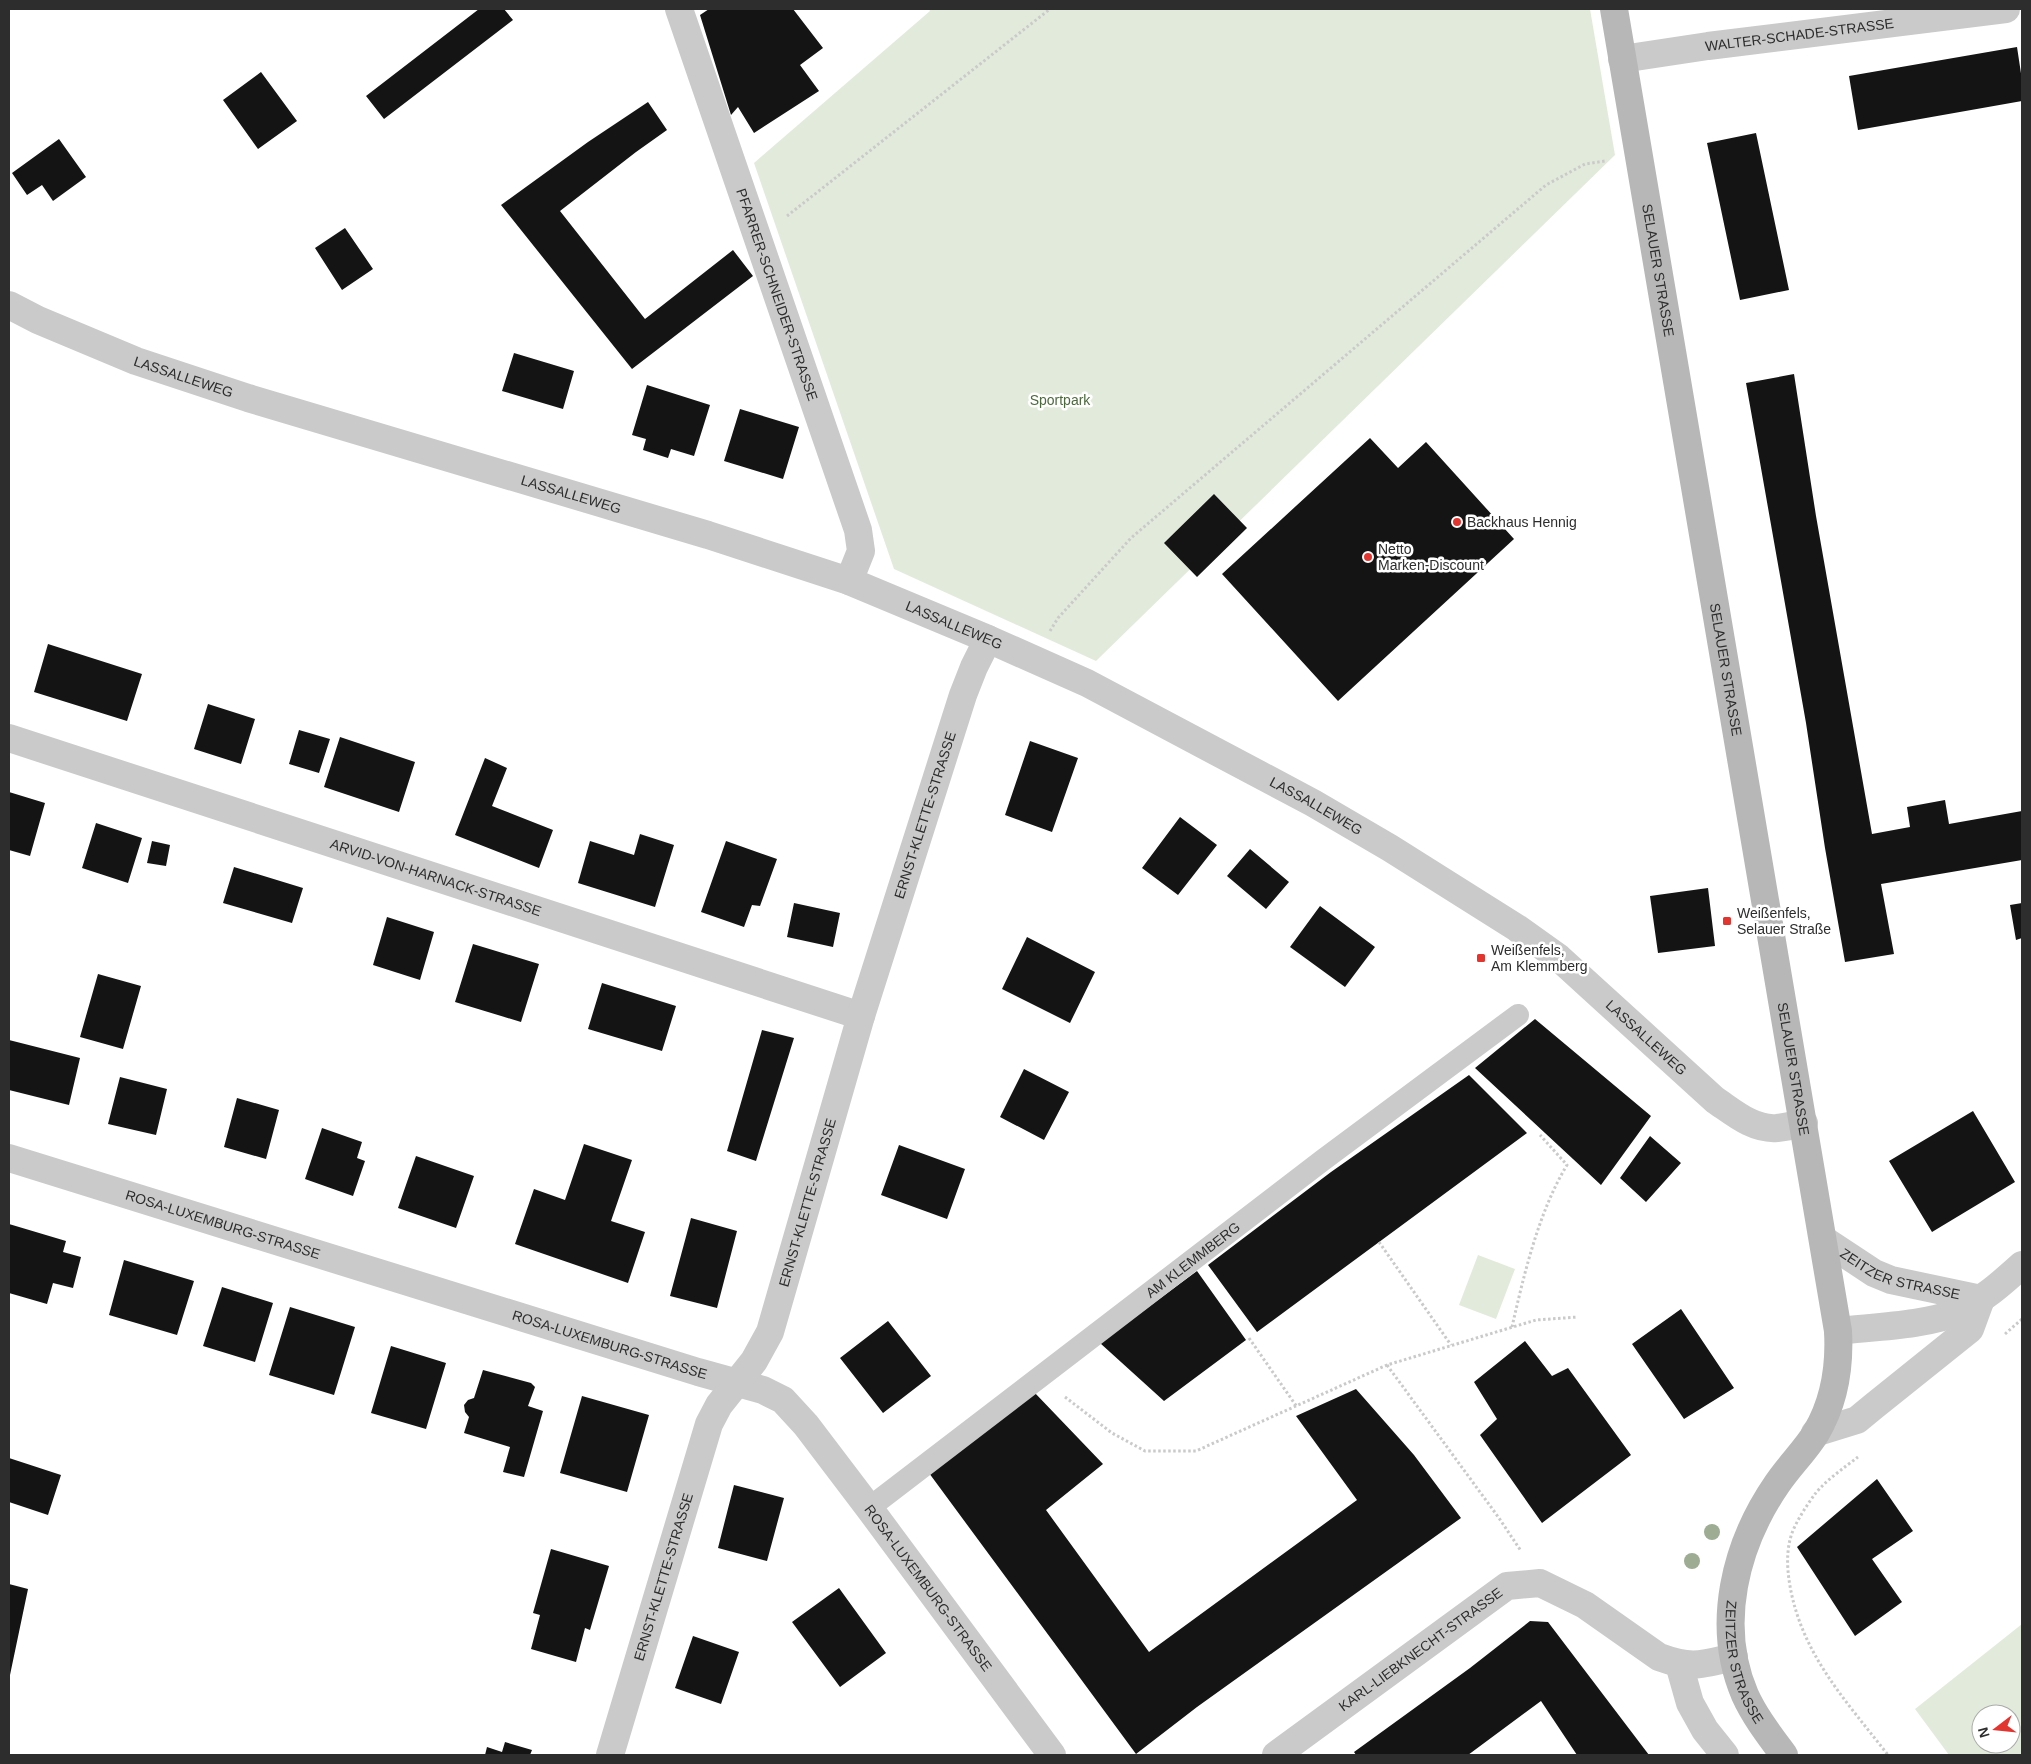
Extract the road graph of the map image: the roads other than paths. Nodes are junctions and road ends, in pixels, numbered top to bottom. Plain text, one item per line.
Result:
1 (680, 9) edge
2 (1614, 9) edge
3 (2006, 9) edge
4 (1622, 59) junction
5 (9, 305) edge
6 (849, 581) junction
7 (988, 639) junction
8 (9, 738) edge
9 (1518, 1015) dead end
10 (862, 1016) junction
11 (1804, 1123) junction
12 (9, 1158) edge
13 (1824, 1240) junction
14 (2022, 1265) edge
15 (1981, 1299) junction
16 (1838, 1331) junction
17 (738, 1382) junction
18 (1816, 1433) junction
19 (869, 1508) junction
20 (1734, 1657) junction
21 (1679, 1664) junction
22 (610, 1755) edge
23 (1052, 1755) edge
24 (1276, 1755) edge
25 (1725, 1755) edge
26 (1784, 1755) edge

1 - 6 street, PFARRER-SCHNEIDER-STRASSE
2 - 4 main road, SELAUER STRASSE
3 - 4 street, WALTER-SCHADE-STRASSE
4 - 11 main road, SELAUER STRASSE
5 - 6 street, LASSALLEWEG
6 - 7 street, LASSALLEWEG
7 - 10 street, ERNST-KLETTE-STRASSE
7 - 11 street, LASSALLEWEG
8 - 10 street, ARVID-VON-HARNACK-STRASSE
9 - 19 lane, AM KLEMMBERG
10 - 17 street, ERNST-KLETTE-STRASSE
11 - 13 main road, SELAUER STRASSE
12 - 17 street, ROSA-LUXEMBURG-STRASSE
13 - 15 street, ZEITZER STRASSE
13 - 16 main road, SELAUER STRASSE
14 - 15 street, ZEITZER STRASSE
15 - 16 street, ZEITZER STRASSE
15 - 18 street, ZEITZER STRASSE
16 - 18 main road, ZEITZER STRASSE
17 - 19 street, ROSA-LUXEMBURG-STRASSE
17 - 22 street, ERNST-KLETTE-STRASSE
18 - 20 main road, ZEITZER STRASSE
19 - 23 street, ROSA-LUXEMBURG-STRASSE
20 - 21 street, KARL-LIEBKNECHT-STRASSE
20 - 26 main road, ZEITZER STRASSE
21 - 24 street, KARL-LIEBKNECHT-STRASSE
21 - 25 street

